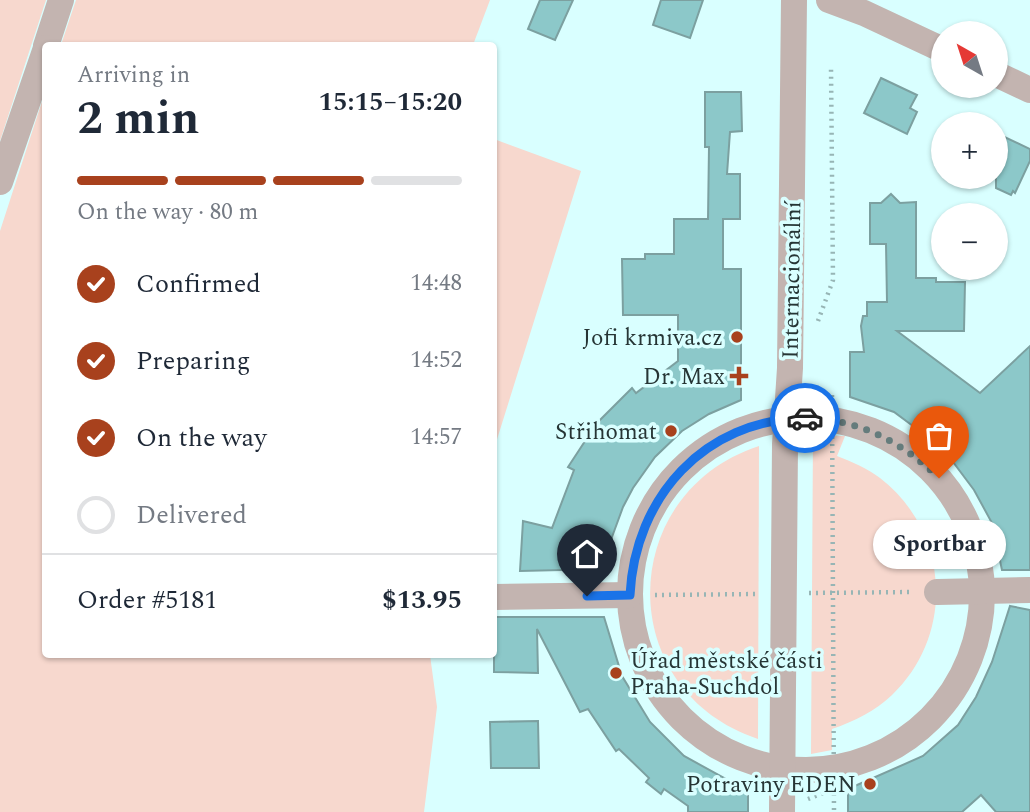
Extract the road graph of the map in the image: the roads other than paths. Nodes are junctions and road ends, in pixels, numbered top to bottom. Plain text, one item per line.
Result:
1 (61, 0) edge
2 (794, 0) edge
3 (829, 0) edge
4 (48, 42) edge
5 (931, 44) edge
6 (42, 59) edge
7 (1008, 80) edge
8 (1030, 90) edge
9 (0, 183) edge
10 (787, 419) junction
11 (1030, 590) edge
12 (982, 591) junction
13 (937, 592) dead end
14 (630, 595) junction
15 (497, 597) edge
16 (782, 768) junction
17 (792, 806) edge

1 - 4 street
2 - 10 street, Internacionální
3 - 5 street
6 - 9 street
7 - 8 street
10 - 12 street
10 - 14 street
10 - 16 street, Internacionální
11 - 12 street
12 - 13 street
12 - 16 street
14 - 15 street
14 - 16 street
16 - 17 street, Internacionální

